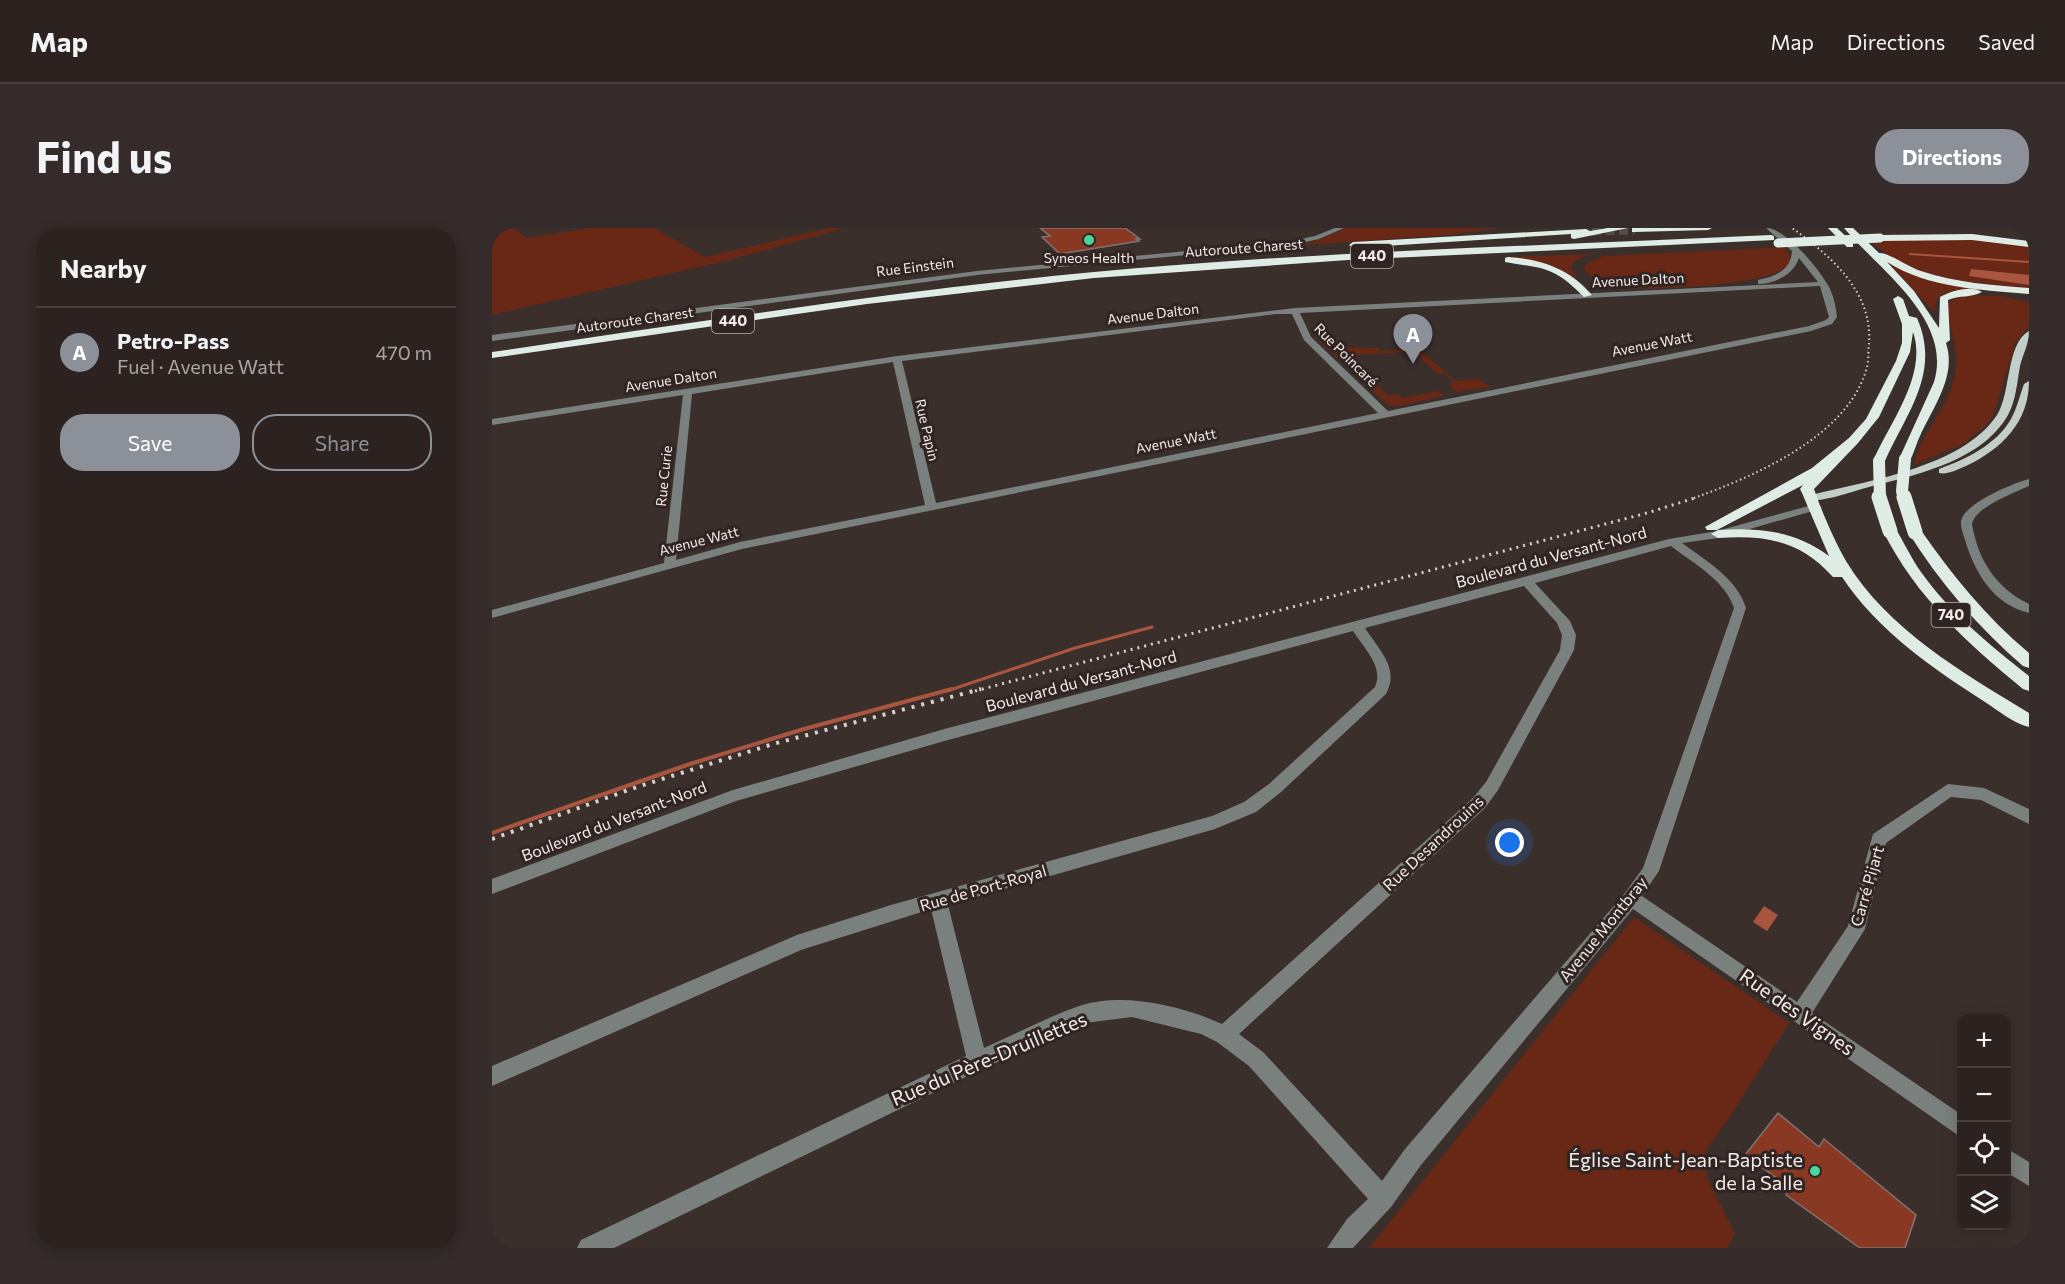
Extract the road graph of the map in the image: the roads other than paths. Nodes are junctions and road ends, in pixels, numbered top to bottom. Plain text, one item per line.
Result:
1 (1341, 228) edge
2 (1509, 228) edge
3 (1560, 228) edge
4 (1624, 228) edge
5 (1708, 228) edge
6 (1833, 228) edge
7 (1850, 228) edge
8 (1899, 228) edge
9 (1991, 229) edge
10 (1635, 230) dead end
11 (2018, 232) dead end
12 (1873, 234) junction
13 (1771, 236) edge
14 (1411, 241) junction
15 (2029, 244) edge
16 (1341, 246) dead end
17 (1694, 247) junction
18 (1318, 248) dead end
19 (1796, 250) junction
20 (1858, 254) dead end
21 (1267, 256) junction
22 (1590, 256) dead end
23 (1360, 262) junction
24 (1576, 271) dead end
25 (1046, 274) junction
26 (1822, 284) junction
27 (974, 288) junction
28 (1694, 291) junction
29 (1599, 295) junction
30 (2029, 295) edge
31 (1587, 296) junction
32 (1295, 310) junction
33 (2029, 334) edge
34 (492, 338) edge
35 (492, 348) edge
36 (492, 355) edge
37 (897, 359) junction
38 (1944, 363) junction
39 (2029, 384) edge
40 (688, 391) junction
41 (1385, 414) junction
42 (492, 422) edge
43 (1837, 456) junction
44 (2029, 482) edge
45 (1813, 503) junction
46 (931, 507) junction
47 (1715, 530) junction
48 (1673, 542) junction
49 (670, 563) junction
50 (1527, 582) junction
51 (2029, 609) edge
52 (492, 614) edge
53 (1358, 627) junction
54 (1907, 637) junction
55 (2029, 662) edge
56 (2029, 686) edge
57 (2029, 721) edge
58 (2029, 817) edge
59 (492, 887) edge
60 (1631, 898) junction
61 (938, 902) junction
62 (1800, 1015) junction
63 (1224, 1035) junction
64 (977, 1061) junction
65 (492, 1076) edge
66 (1957, 1125) edge
67 (2011, 1162) edge
68 (2029, 1175) edge
69 (1383, 1199) junction
70 (589, 1248) edge
71 (1339, 1248) edge

1 - 34 street, Rue Einstein
2 - 14 highway
3 - 14 highway
4 - 21 highway
5 - 10 highway
6 - 20 highway
7 - 30 highway
7 - 38 highway, 740
8 - 12 highway, Autoroute Charest / 440
9 - 12 highway, Autoroute Charest / 440
11 - 12 highway
12 - 13 highway, bridge
12 - 13 highway, Autoroute Charest / 440
12 - 15 highway
13 - 17 highway
13 - 19 street
13 - 21 highway, Autoroute Charest / 440
13 - 27 highway, Autoroute Charest / 440
14 - 16 highway
17 - 22 highway
17 - 23 highway
18 - 25 highway
19 - 26 street
19 - 28 street
21 - 25 highway, Autoroute Charest / 440
23 - 27 highway
23 - 31 highway
24 - 29 highway
25 - 35 highway, Autoroute Charest / 440
26 - 28 street, Avenue Dalton
26 - 41 street, Avenue Watt
27 - 36 highway, Autoroute Charest / 440
28 - 29 street, Avenue Dalton
29 - 31 street, Avenue Dalton
30 - 38 highway
31 - 32 street, Avenue Dalton
32 - 37 street, Avenue Dalton
32 - 41 street, Rue Poincaré
33 - 45 main road, Boulevard du Versant-Nord
37 - 40 street, Avenue Dalton
37 - 46 street, Rue Papin
38 - 55 highway, 740, bridge
39 - 45 main road, Boulevard du Versant-Nord
40 - 42 street, Avenue Dalton
40 - 49 street, Rue Curie
41 - 46 street, Avenue Watt
43 - 45 highway
43 - 47 highway
43 - 56 highway, 740, bridge
44 - 51 street
45 - 47 street, Boulevard du Versant-Nord
45 - 54 highway
46 - 49 street, Avenue Watt
47 - 48 street, Boulevard du Versant-Nord
47 - 54 highway
48 - 50 street, Boulevard du Versant-Nord
48 - 60 street, Avenue Montbray
49 - 52 street, Avenue Watt
50 - 53 street, Boulevard du Versant-Nord
50 - 63 street, Rue Desandrouins
53 - 59 street, Boulevard du Versant-Nord
53 - 61 street, Rue de Port-Royal
54 - 57 highway
58 - 62 street, Carré Pijart
60 - 62 street, Rue des Vignes
60 - 69 street, Avenue Montbray
61 - 64 street
61 - 65 street, Rue de Port-Royal
62 - 66 street, Rue des Vignes
63 - 64 street, Rue du Père-Druillettes
63 - 69 street, Rue du Père-Druillettes
64 - 70 street, Rue du Père-Druillettes
67 - 68 street
69 - 71 street, Avenue Montbray

